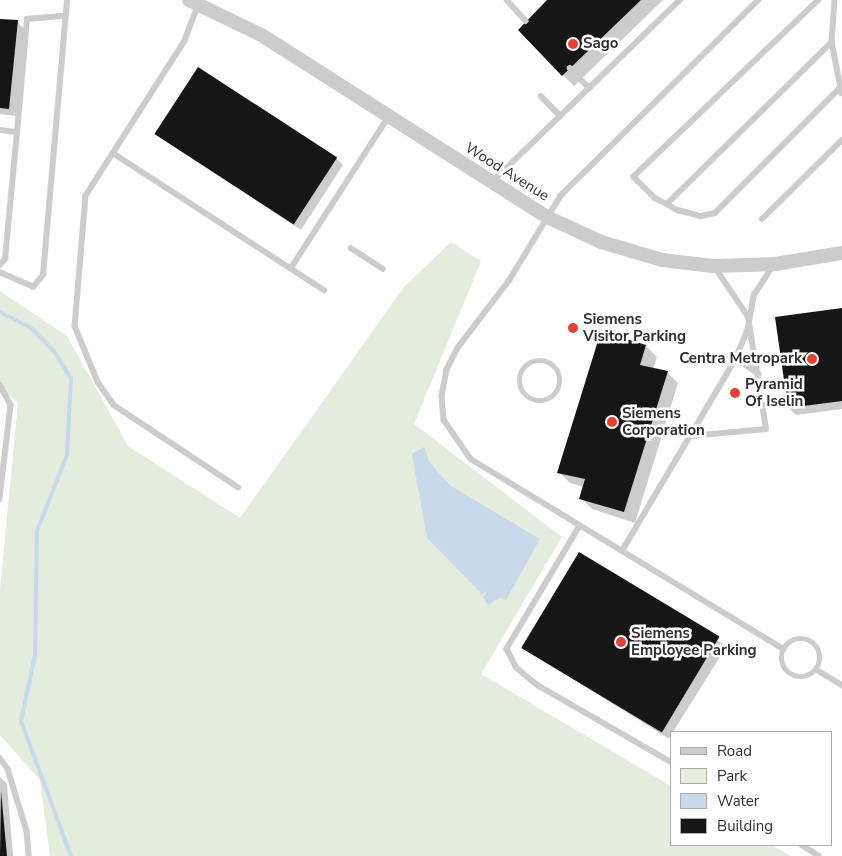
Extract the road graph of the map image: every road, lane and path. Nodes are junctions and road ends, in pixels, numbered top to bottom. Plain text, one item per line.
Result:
1 (67, 0) edge
2 (507, 0) edge
3 (680, 0) edge
4 (759, 0) edge
5 (819, 0) edge
6 (835, 0) edge
7 (197, 1) edge
8 (64, 16) junction
9 (526, 21) dead end
10 (832, 42) junction
11 (570, 68) dead end
12 (589, 88) junction
13 (841, 90) edge
14 (541, 96) dead end
15 (388, 116) junction
16 (560, 116) junction
17 (0, 130) edge
18 (18, 132) junction
19 (842, 140) edge
20 (113, 153) junction
21 (492, 182) junction
22 (667, 204) junction
23 (547, 216) junction
24 (762, 219) dead end
25 (351, 248) dead end
26 (842, 253) edge
27 (775, 264) junction
28 (0, 266) edge
29 (713, 266) junction
30 (291, 268) junction
31 (383, 269) dead end
32 (0, 272) edge
33 (324, 290) dead end
34 (748, 318) junction
35 (736, 358) junction
36 (760, 375) junction
37 (0, 385) edge
38 (556, 392) joint
39 (690, 436) junction
40 (238, 488) dead end
41 (0, 499) edge
42 (580, 526) junction
43 (622, 551) junction
44 (784, 649) junction
45 (817, 670) junction
46 (842, 685) edge
47 (0, 758) edge
48 (670, 761) edge
49 (804, 846) edge
50 (29, 856) edge
51 (819, 856) edge

1 - 8 lane
2 - 9 lane
3 - 12 lane
4 - 23 lane
5 - 22 lane
6 - 10 lane
7 - 15 street, Wood Avenue
7 - 20 lane
8 - 18 lane
8 - 32 lane
10 - 13 lane
10 - 22 lane
11 - 12 lane
12 - 16 lane
13 - 22 lane
14 - 16 lane
15 - 21 street, Wood Avenue
15 - 30 lane
16 - 21 lane
17 - 18 lane
18 - 28 lane
19 - 24 lane
20 - 30 lane
20 - 40 lane
21 - 23 street, Wood Avenue
23 - 29 street, Wood Avenue
23 - 42 lane
25 - 31 lane
26 - 27 street, Wood Avenue
27 - 29 street, Wood Avenue
27 - 34 lane
29 - 34 lane
30 - 33 lane
34 - 35 lane
34 - 36 lane
35 - 36 lane
35 - 39 lane
36 - 39 lane
37 - 41 lane
38 - 38 lane
39 - 43 lane
42 - 43 lane
42 - 48 lane
43 - 44 lane
44 - 45 lane
44 - 45 lane
45 - 46 lane
47 - 50 lane
49 - 51 lane

